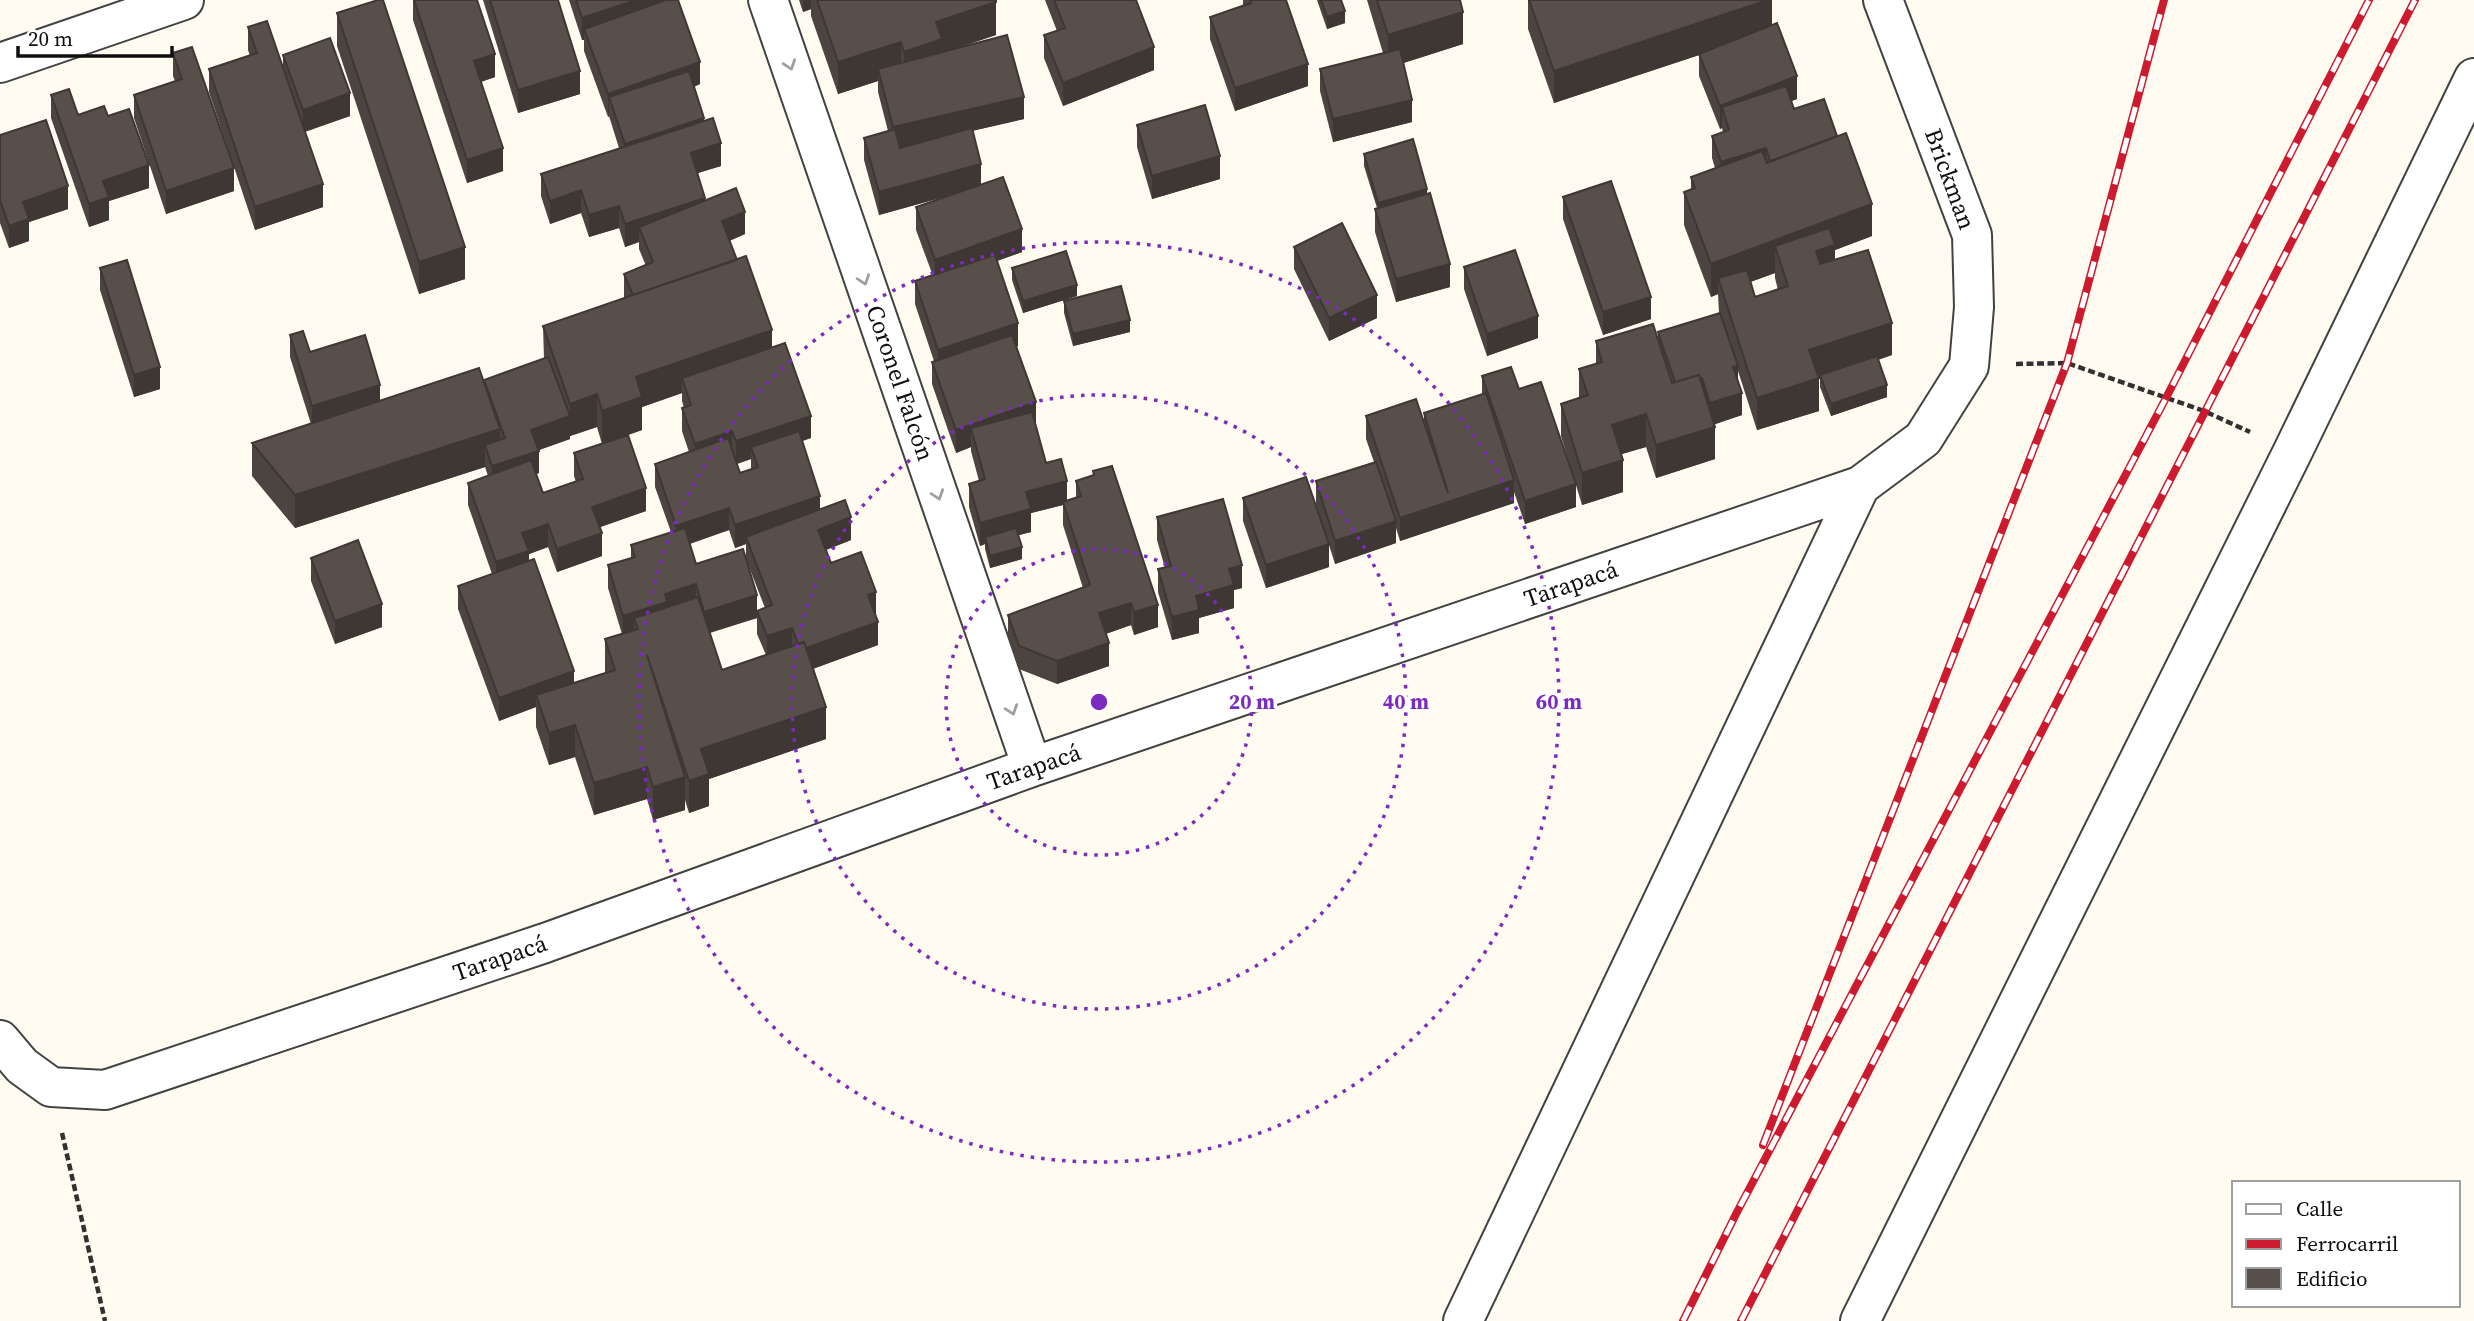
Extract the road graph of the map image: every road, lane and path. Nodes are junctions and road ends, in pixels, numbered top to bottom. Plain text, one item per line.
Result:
1 (184, 0) edge
2 (768, 0) edge
3 (1883, 0) edge
4 (0, 63) edge
5 (2474, 78) edge
6 (2067, 363) dead end
7 (1969, 366) joint
8 (2293, 451) junction
9 (1860, 486) junction
10 (1031, 767) junction
11 (0, 1040) edge
12 (51, 1087) junction
13 (105, 1321) edge
14 (1463, 1321) edge
15 (1860, 1321) edge

1 - 4 street
2 -> 10 street, Coronel Falcón
3 - 7 street, Brickman
5 - 8 street
6 - 8 path
7 - 9 street, Tarapacá
8 - 15 street
9 - 10 street, Tarapacá
9 - 14 street
10 - 12 street, Tarapacá
11 - 12 street
12 - 13 path

